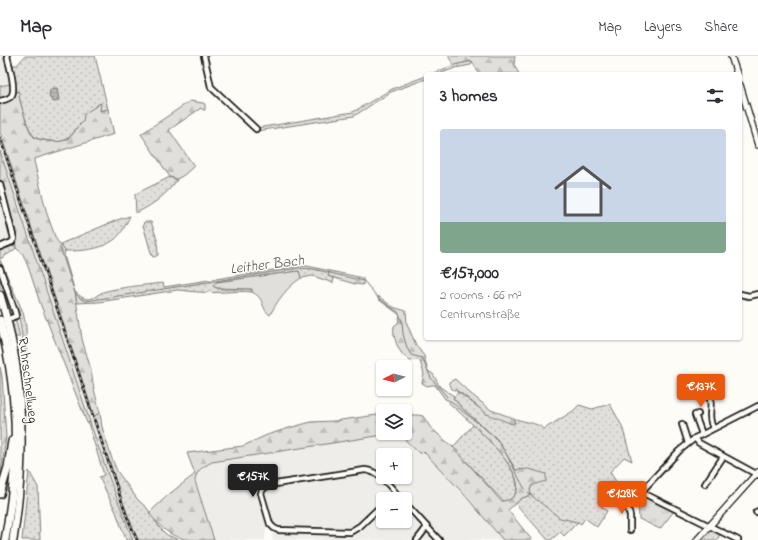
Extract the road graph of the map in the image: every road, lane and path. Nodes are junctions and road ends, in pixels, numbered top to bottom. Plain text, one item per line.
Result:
1 (7, 56) edge
2 (204, 56) edge
3 (731, 56) edge
4 (736, 72) edge
5 (742, 92) edge
6 (0, 101) edge
7 (256, 129) dead end
8 (758, 145) edge
9 (0, 184) edge
10 (0, 247) edge
11 (0, 268) edge
12 (742, 294) edge
13 (758, 294) edge
14 (0, 295) edge
15 (14, 317) dead end
16 (0, 320) edge
17 (712, 394) dead end
18 (758, 406) edge
19 (698, 414) dead end
20 (15, 419) junction
21 (682, 424) dead end
22 (713, 428) junction
23 (702, 434) junction
24 (695, 438) junction
25 (688, 443) junction
26 (723, 456) junction
27 (757, 474) edge
28 (705, 484) dead end
29 (642, 491) junction
30 (395, 492) edge
31 (0, 494) edge
32 (376, 511) edge
33 (412, 511) edge
34 (15, 525) junction
35 (710, 526) junction
36 (427, 527) junction
37 (630, 530) dead end
38 (5, 540) edge
39 (13, 540) edge
40 (18, 540) edge
41 (417, 540) edge
42 (439, 540) edge
43 (697, 540) edge
44 (738, 540) edge

1 - 6 street
2 - 7 street
3 - 4 main road
5 - 8 main road
9 - 10 street
11 - 15 street
12 - 13 street
14 - 34 highway, Ruhrschnellweg
16 - 20 highway, Ruhrschnellweg
17 - 22 street
18 - 22 street
19 - 23 street
20 - 31 highway
20 - 38 highway, Ruhrschnellweg
21 - 25 street
22 - 23 street
23 - 24 street
24 - 25 street
24 - 26 street
25 - 29 street
26 - 27 street
26 - 28 street
27 - 35 main road
29 - 35 street
29 - 37 street
30 - 32 street
33 - 36 street
34 - 39 highway, Ruhrschnellweg
34 - 40 highway
35 - 43 main road
35 - 44 street
36 - 41 street
36 - 42 street

